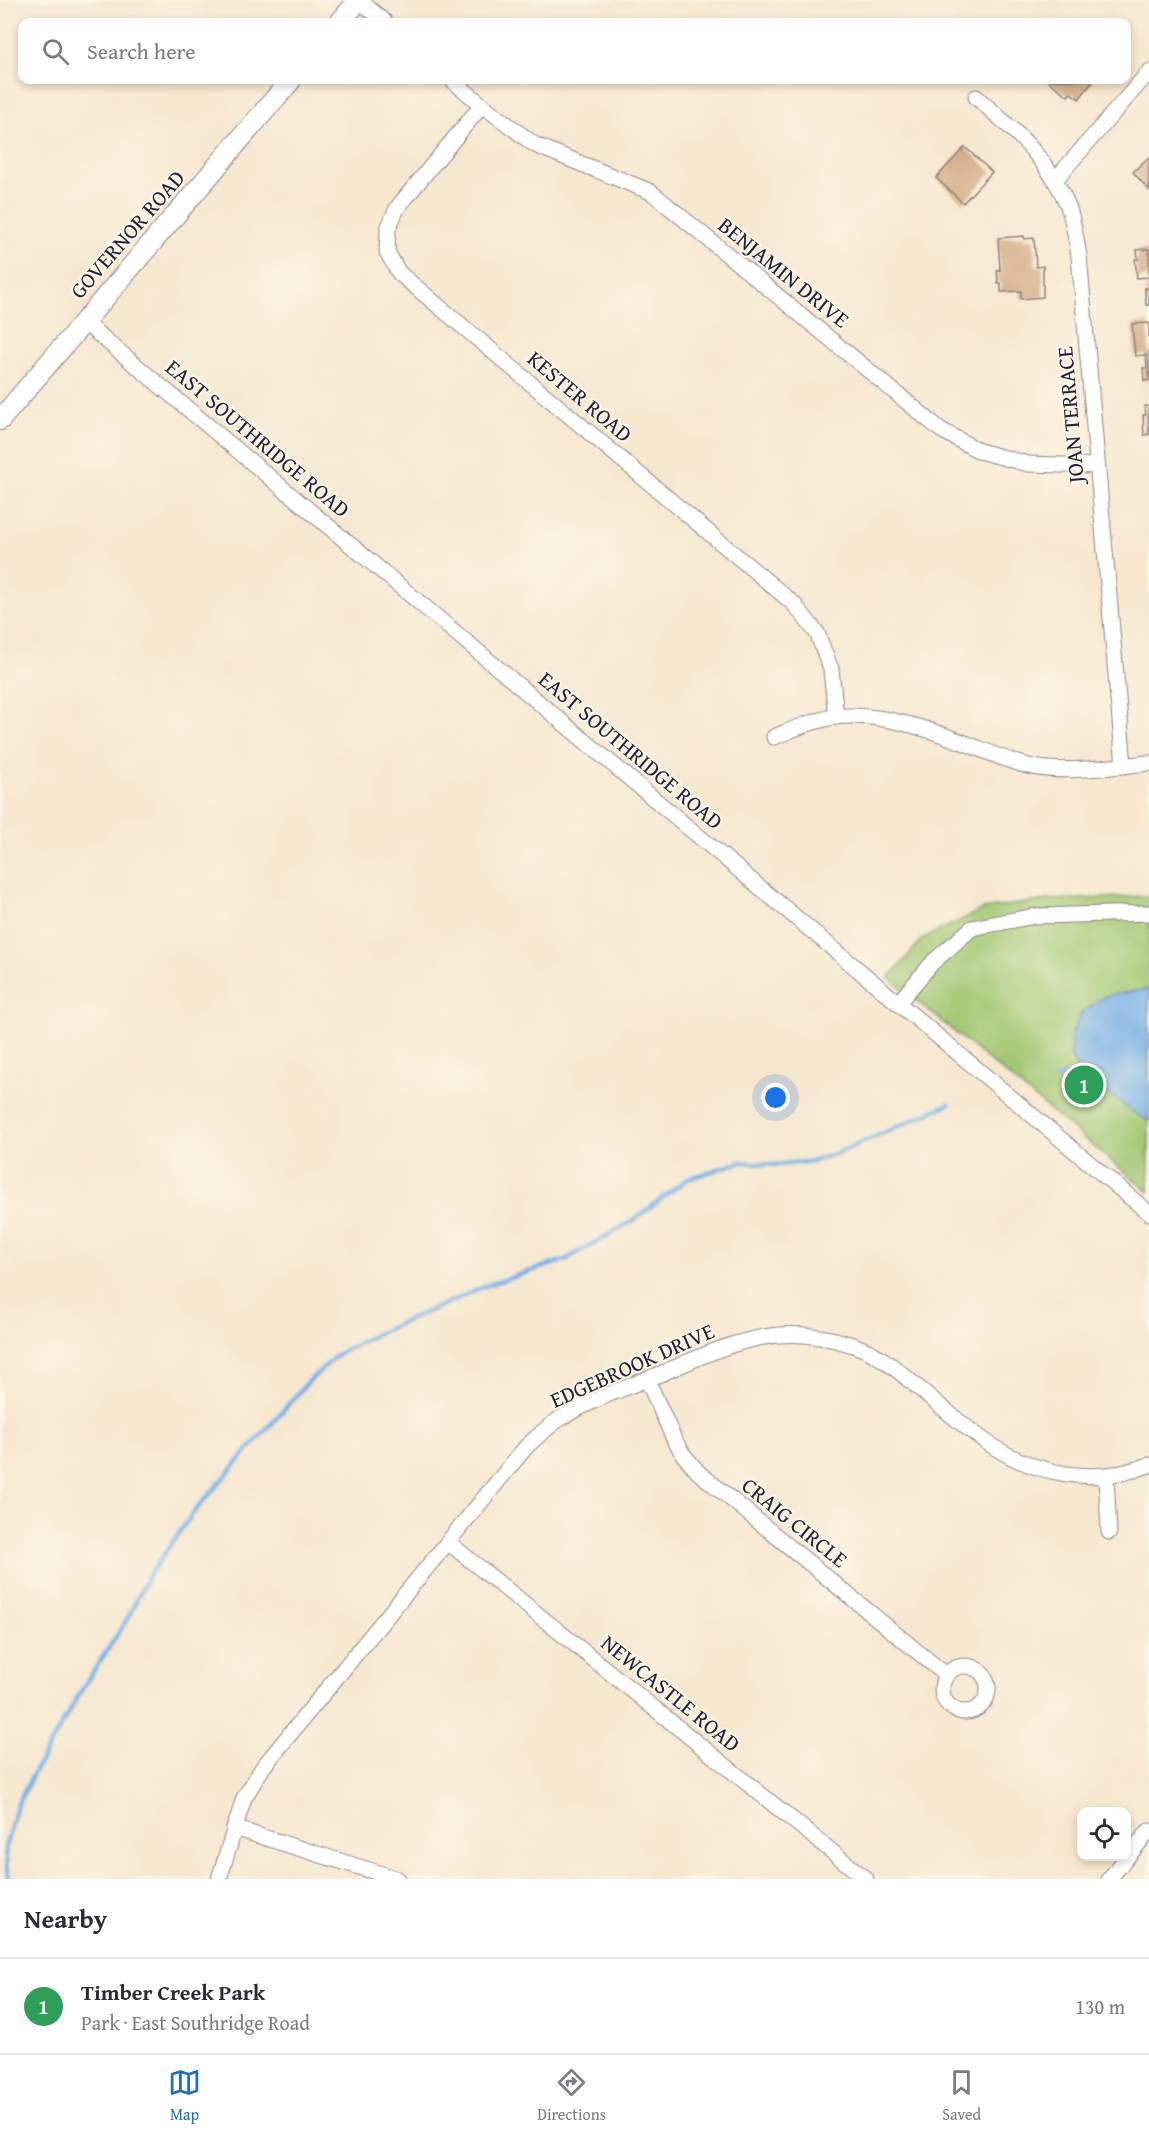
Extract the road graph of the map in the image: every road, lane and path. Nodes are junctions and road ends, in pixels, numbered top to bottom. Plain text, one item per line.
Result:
1 (359, 0) edge
2 (343, 18) edge
3 (380, 18) edge
4 (1149, 72) edge
5 (288, 84) edge
6 (457, 84) edge
7 (976, 97) dead end
8 (482, 105) junction
9 (1055, 180) junction
10 (84, 321) junction
11 (0, 420) edge
12 (1097, 466) junction
13 (836, 717) junction
14 (774, 737) dead end
15 (1149, 764) edge
16 (1124, 766) junction
17 (1149, 913) edge
18 (898, 1004) junction
19 (1149, 1213) edge
20 (647, 1379) junction
21 (1149, 1465) edge
22 (1106, 1476) junction
23 (1108, 1532) dead end
24 (449, 1543) junction
25 (946, 1675) dead end
26 (234, 1828) junction
27 (1149, 1831) edge
28 (219, 1879) edge
29 (398, 1879) edge
30 (866, 1879) edge
31 (1109, 1879) edge

1 - 2 main road
1 - 3 street
4 - 9 street
5 - 10 main road, GOVERNOR ROAD
6 - 8 street, BENJAMIN DRIVE
7 - 9 street, JOAN TERRACE
8 - 12 street, BENJAMIN DRIVE
8 - 13 street, KESTER ROAD
9 - 12 street, JOAN TERRACE
10 - 11 main road, GOVERNOR ROAD
10 - 18 street, EAST SOUTHRIDGE ROAD
12 - 16 street, JOAN TERRACE
13 - 14 street
13 - 16 street
15 - 16 street
17 - 18 street
18 - 19 street, EAST SOUTHRIDGE ROAD
20 - 22 street, EDGEBROOK DRIVE
20 - 24 street, EDGEBROOK DRIVE
20 - 25 street, CRAIG CIRCLE
21 - 22 street, EDGEBROOK DRIVE
22 - 23 street
24 - 26 street, EDGEBROOK DRIVE
24 - 30 street, NEWCASTLE ROAD
26 - 28 street, EDGEBROOK DRIVE
26 - 29 street
27 - 31 street

